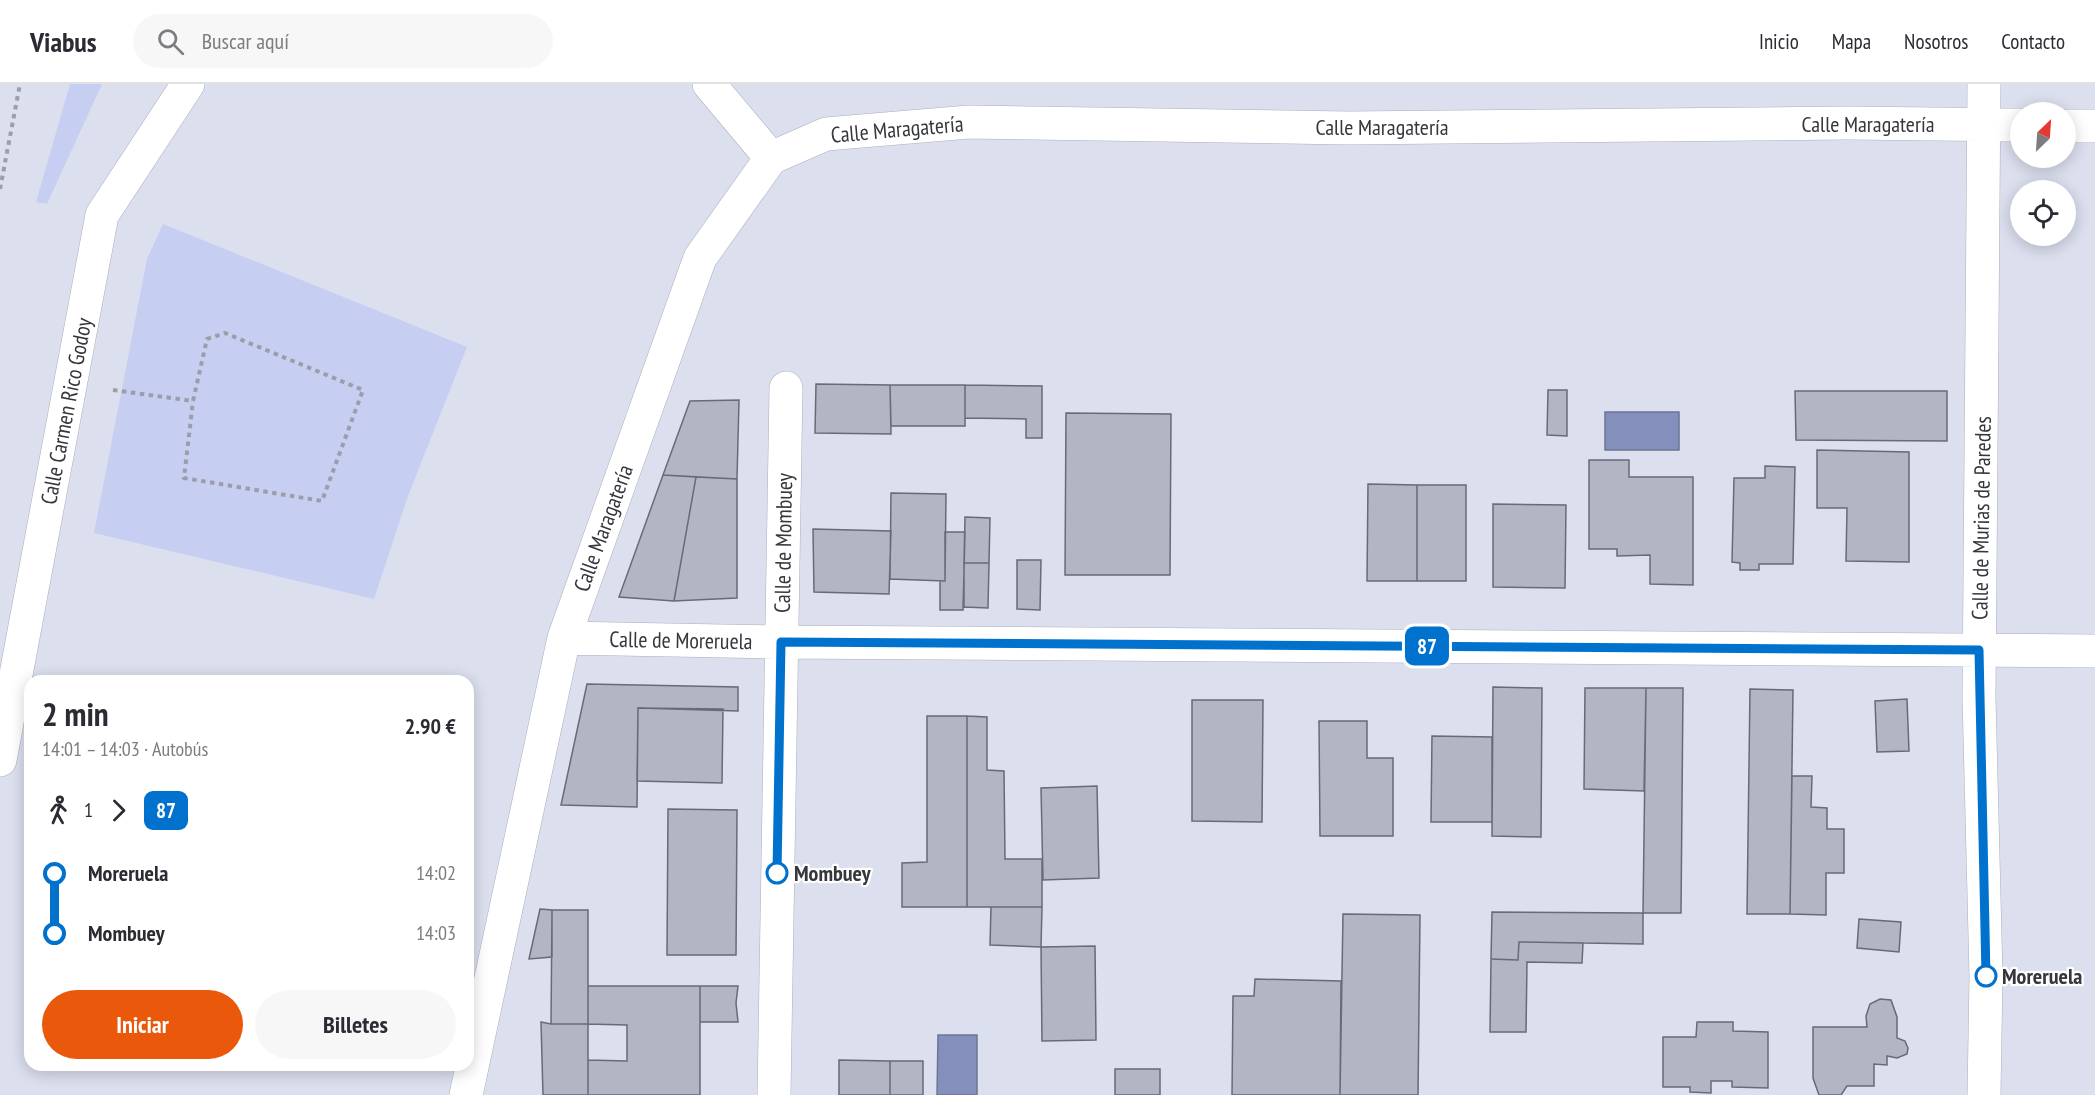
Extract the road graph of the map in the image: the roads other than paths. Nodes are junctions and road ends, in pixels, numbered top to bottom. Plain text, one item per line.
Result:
1 (188, 84) edge
2 (709, 84) edge
3 (1984, 84) edge
4 (1984, 125) junction
5 (2010, 125) edge
6 (2076, 126) edge
7 (2095, 126) edge
8 (771, 158) junction
9 (786, 388) dead end
10 (564, 638) junction
11 (781, 642) junction
12 (1979, 650) junction
13 (2095, 651) edge
14 (0, 760) edge
15 (474, 1058) edge
16 (471, 1071) edge
17 (466, 1095) edge
18 (774, 1095) edge
19 (1984, 1095) edge

1 - 14 street, Calle Carmen Rico Godoy
2 - 8 street
3 - 4 street, Calle de Murias de Paredes
4 - 5 street, Calle Maragatería
4 - 8 street, Calle Maragatería
4 - 12 street, Calle de Murias de Paredes
6 - 7 street
8 - 10 street, Calle Maragatería
9 - 11 street, Calle de Mombuey
10 - 11 street, Calle de Moreruela
10 - 15 street, Calle Maragatería
11 - 12 street, Calle de Moreruela
11 - 18 street, Calle de Mombuey
12 - 13 street, Calle de Moreruela
12 - 19 street, Calle de Murias de Paredes
16 - 17 street, Calle Maragatería

